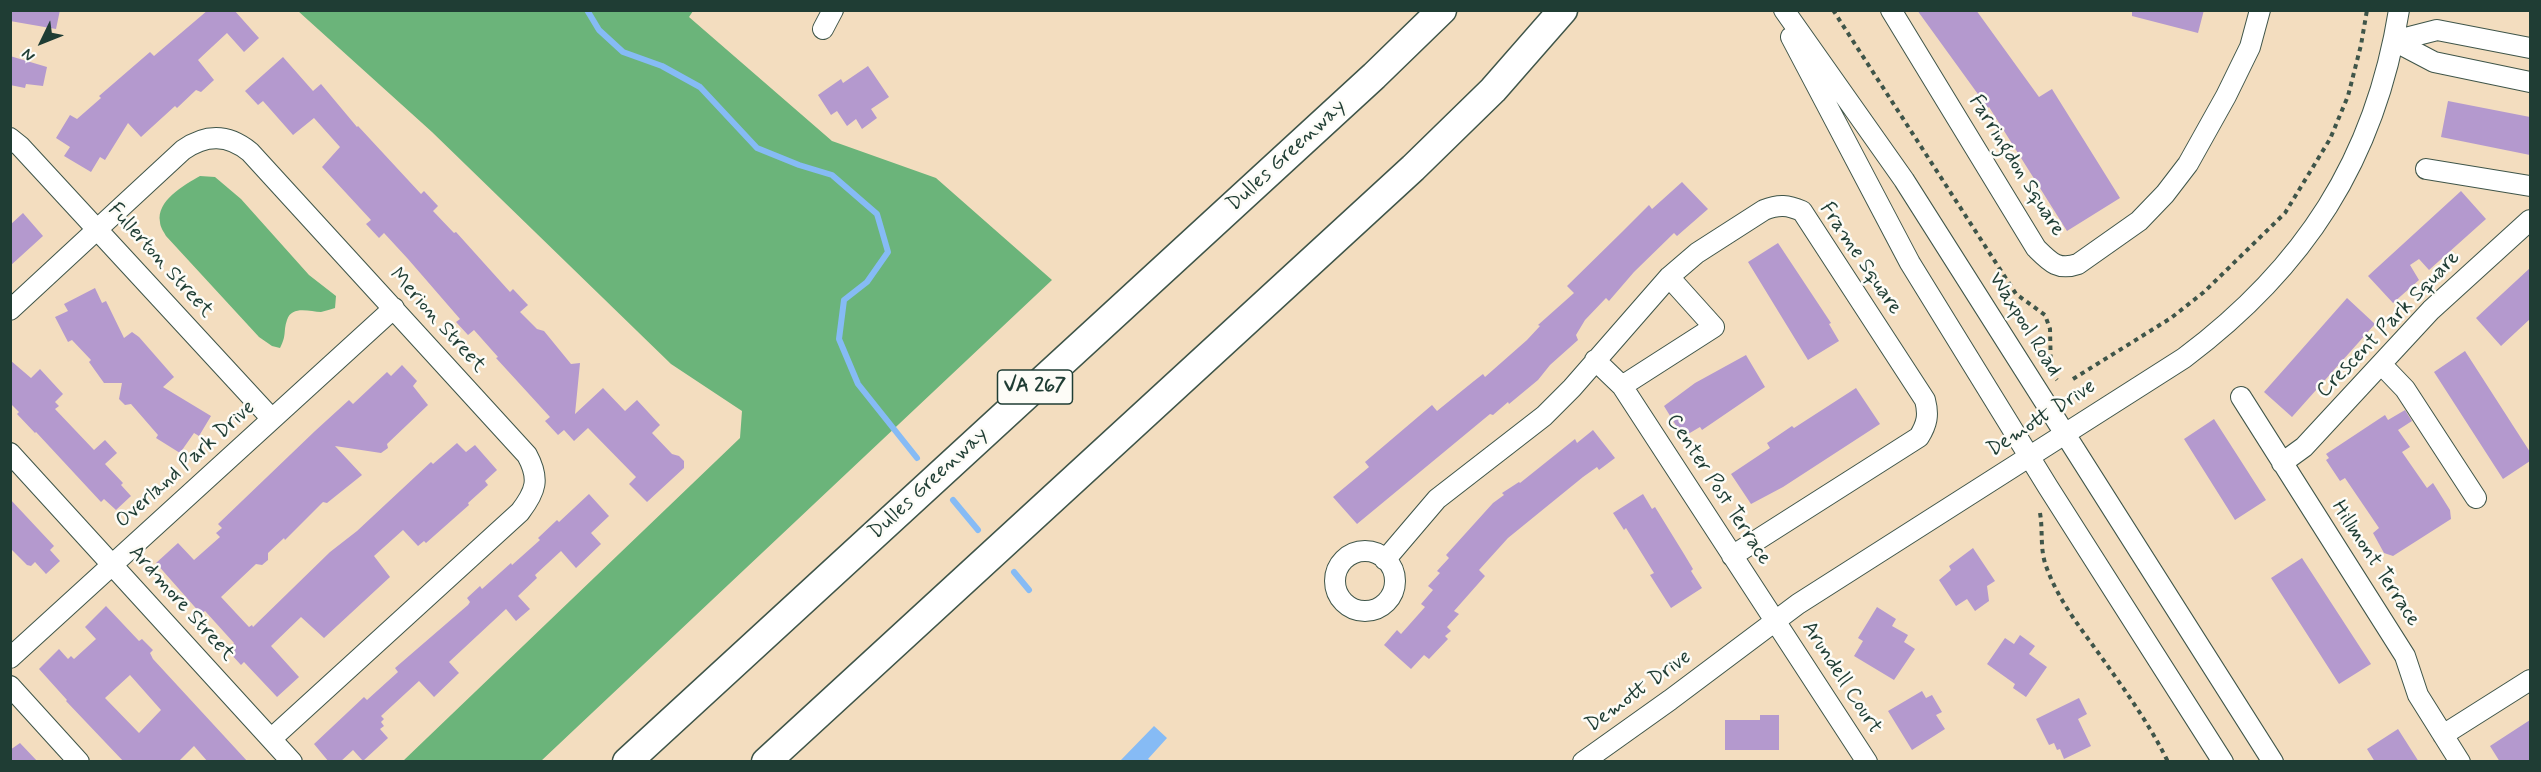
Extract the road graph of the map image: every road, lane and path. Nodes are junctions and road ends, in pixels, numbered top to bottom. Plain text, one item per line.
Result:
1 (833, 10) edge
2 (1442, 10) edge
3 (1563, 10) edge
4 (1778, 10) edge
5 (1784, 10) edge
6 (1833, 10) edge
7 (1891, 10) edge
8 (2260, 10) edge
9 (2367, 10) edge
10 (2399, 10) edge
11 (823, 29) dead end
12 (2394, 41) junction
13 (2527, 48) edge
14 (2524, 80) edge
15 (10, 138) edge
16 (2426, 169) dead end
17 (2530, 186) edge
18 (2530, 220) edge
19 (99, 229) junction
20 (1668, 277) junction
21 (394, 308) junction
22 (10, 310) edge
23 (1596, 360) junction
24 (2381, 364) junction
25 (2073, 379) dead end
26 (2057, 380) dead end
27 (1622, 386) junction
28 (2241, 397) dead end
29 (272, 419) junction
30 (2064, 433) junction
31 (10, 453) edge
32 (2029, 456) junction
33 (2282, 463) junction
34 (2476, 498) dead end
35 (2038, 506) dead end
36 (1732, 556) junction
37 (1385, 560) dead end
38 (112, 564) junction
39 (1775, 620) junction
40 (10, 658) edge
41 (2530, 680) edge
42 (10, 686) edge
43 (2444, 735) junction
44 (271, 739) junction
45 (79, 762) edge
46 (292, 762) edge
47 (627, 762) edge
48 (766, 762) edge
49 (1583, 762) edge
50 (1867, 762) edge
51 (2168, 762) edge
52 (2223, 762) edge
53 (2273, 762) edge
54 (2460, 762) edge

1 - 11 street
2 - 47 highway, Dulles Greenway / VA 267
3 - 48 highway
4 - 32 street
5 - 30 street, Waxpool Road
6 - 26 path
7 - 8 street, Farringdon Square
9 - 25 path
10 - 12 street, Demott Drive
12 - 13 street
12 - 14 street
12 - 30 street, Demott Drive
13 - 14 street
15 - 19 street, Fullerton Street
16 - 17 street
18 - 24 street, Crescent Park Square
19 - 21 street, Merion Street
19 - 22 street, Merion Street
19 - 29 street, Fullerton Street
20 - 23 street, Frame Square
20 - 27 street
20 - 36 street, Frame Square
21 - 29 street, Overland Park Drive
21 - 44 street, Merion Street
23 - 27 street, Center Post Terrace
23 - 37 street, Frame Square
24 - 33 street, Crescent Park Square
24 - 34 street
27 - 36 street, Center Post Terrace
28 - 33 street, Hillmont Terrace
29 - 38 street, Overland Park Drive
30 - 32 street, Demott Drive
30 - 53 street, Waxpool Road
31 - 38 street, Ardmore Street
32 - 39 street, Demott Drive
32 - 52 street
33 - 43 street, Hillmont Terrace
35 - 51 path
36 - 39 street, Center Post Terrace
38 - 40 street, Overland Park Drive
38 - 44 street, Ardmore Street
39 - 49 street, Demott Drive
39 - 50 street, Arundell Court
41 - 43 street
42 - 45 street
43 - 54 street, Hillmont Terrace
44 - 46 street, Ardmore Street

